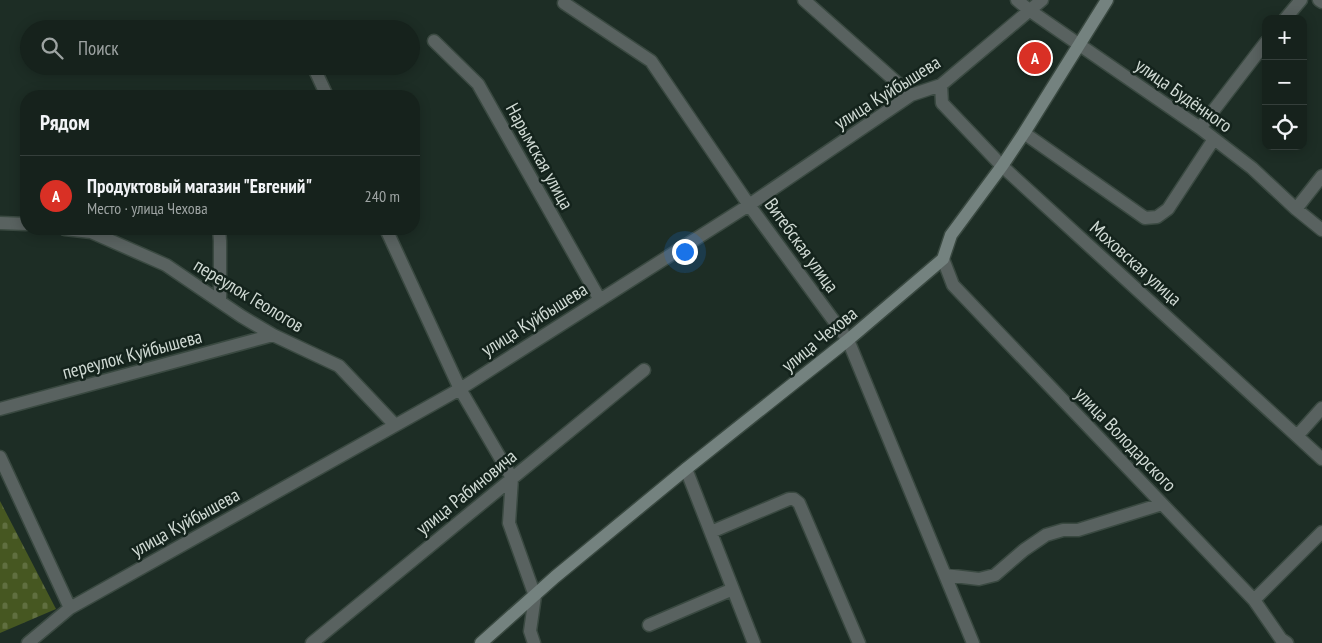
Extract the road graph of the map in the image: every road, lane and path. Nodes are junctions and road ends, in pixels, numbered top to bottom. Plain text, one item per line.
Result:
1 (804, 0) edge
2 (1017, 0) edge
3 (1042, 0) edge
4 (1107, 0) edge
5 (1302, 0) edge
6 (564, 3) dead end
7 (1029, 10) junction
8 (1289, 15) edge
9 (434, 41) dead end
10 (1079, 44) junction
11 (1262, 47) edge
12 (317, 75) edge
13 (941, 85) junction
14 (324, 90) edge
15 (911, 95) junction
16 (1200, 128) junction
17 (1024, 133) junction
18 (1214, 139) junction
19 (1002, 166) junction
20 (1322, 176) edge
21 (749, 205) junction
22 (1296, 209) junction
23 (0, 223) edge
24 (20, 224) edge
25 (1322, 230) edge
26 (98, 235) edge
27 (220, 235) edge
28 (389, 235) edge
29 (943, 259) junction
30 (600, 300) junction
31 (220, 302) junction
32 (273, 335) junction
33 (848, 340) junction
34 (644, 370) dead end
35 (460, 388) junction
36 (1322, 408) edge
37 (0, 409) edge
38 (395, 425) junction
39 (1297, 436) junction
40 (0, 457) edge
41 (1322, 459) edge
42 (686, 469) junction
43 (512, 478) junction
44 (1162, 504) junction
45 (711, 532) junction
46 (1322, 532) edge
47 (945, 575) junction
48 (733, 589) junction
49 (535, 596) junction
50 (1254, 600) junction
51 (70, 608) junction
52 (649, 625) dead end
53 (1281, 642) edge
54 (28, 643) edge
55 (312, 643) edge
56 (481, 643) edge
57 (534, 643) edge
58 (754, 643) edge
59 (859, 643) edge
60 (973, 643) edge

1 - 15 street
2 - 7 street, улица Будённого
3 - 7 street, улица Куйбышева
4 - 10 street
5 - 8 street
6 - 21 street, Витебская улица
7 - 10 street, улица Будённого
7 - 13 street, улица Куйбышева
9 - 30 street, Нарымская улица
10 - 16 street, улица Будённого
10 - 17 street
11 - 16 street
12 - 14 street
13 - 15 street, улица Куйбышева
13 - 19 street, Моховская улица
15 - 21 street, улица Куйбышева
16 - 18 street, улица Будённого
17 - 18 street
17 - 19 street
18 - 22 street, улица Будённого
19 - 29 street
19 - 39 street, Моховская улица
20 - 22 street
21 - 30 street, улица Куйбышева
21 - 33 street, Витебская улица
22 - 25 street, улица Будённого
23 - 24 street
26 - 31 street, переулок Геологов
27 - 31 street
28 - 35 street
29 - 33 street, улица Чехова
29 - 44 street, улица Володарского
30 - 35 street, улица Куйбышева
31 - 32 street, переулок Геологов
32 - 37 street, переулок Куйбышева
32 - 38 street, переулок Геологов
33 - 42 street, улица Чехова
33 - 47 street, Витебская улица
34 - 43 street, улица Рабиновича
35 - 38 street, улица Куйбышева
35 - 43 street
36 - 39 street
38 - 51 street, улица Куйбышева
39 - 41 street, Моховская улица
40 - 51 street
42 - 45 street
42 - 49 street, улица Чехова
43 - 49 street
43 - 55 street, улица Рабиновича
44 - 47 street
44 - 50 street, улица Володарского
45 - 48 street
45 - 59 street
46 - 50 street
47 - 60 street, Витебская улица
48 - 52 street
48 - 58 street
49 - 56 street, улица Чехова
49 - 57 street
50 - 53 street, улица Володарского
51 - 54 street, улица Куйбышева

